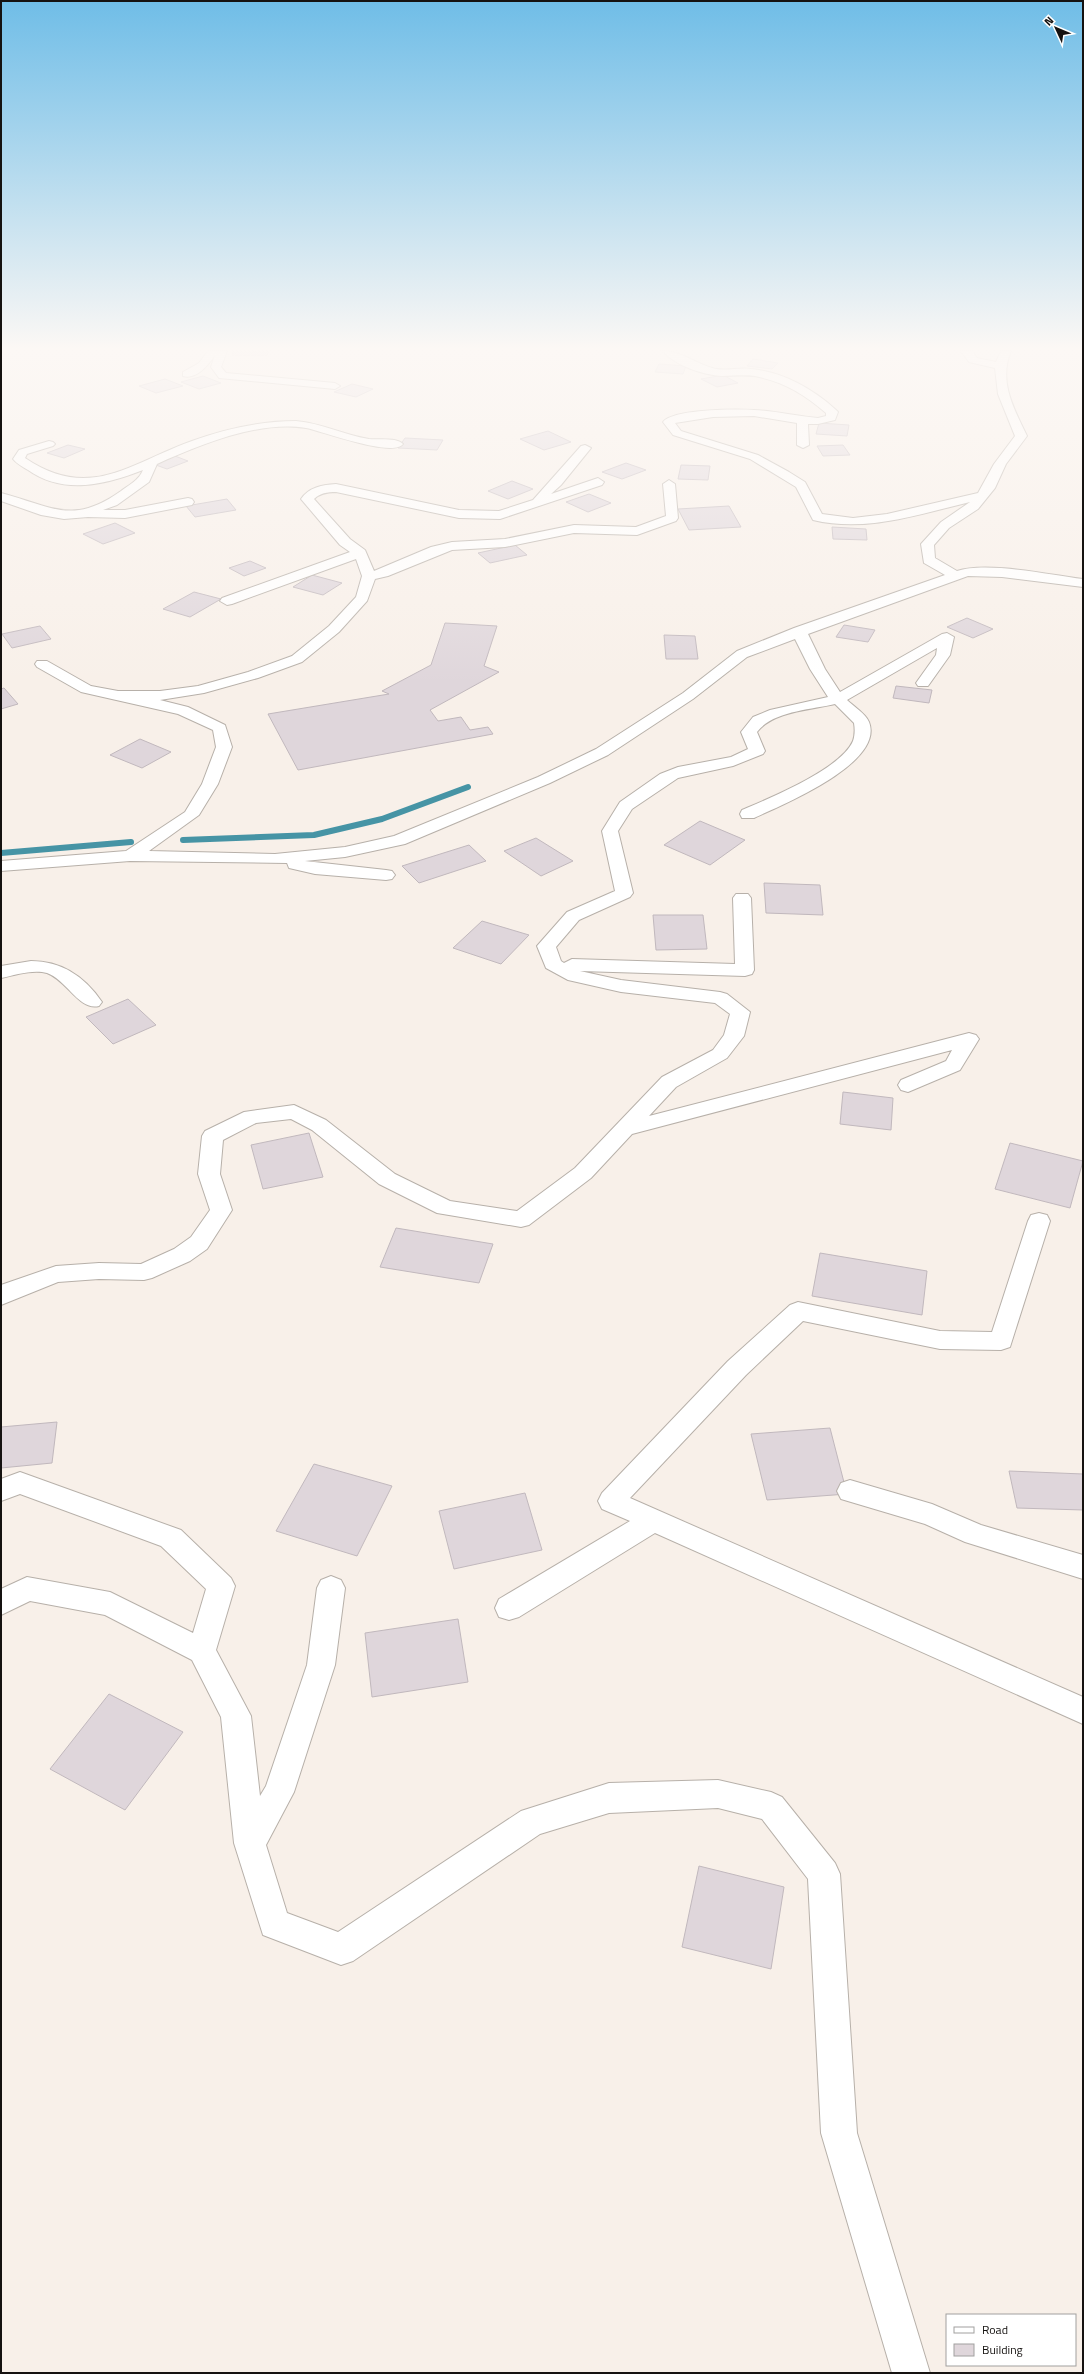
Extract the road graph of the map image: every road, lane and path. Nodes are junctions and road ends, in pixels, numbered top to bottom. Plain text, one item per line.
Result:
1 (22, 462) edge
2 (151, 462) joint
3 (574, 462) edge
4 (762, 462) edge
5 (1002, 462) edge
6 (598, 482) dead end
7 (669, 484) dead end
8 (982, 496) junction
9 (1, 497) edge
10 (188, 502) dead end
11 (534, 502) junction
12 (83, 514) junction
13 (360, 553) junction
14 (369, 576) junction
15 (956, 576) junction
16 (1083, 583) edge
17 (227, 601) dead end
18 (799, 632) junction
19 (42, 664) dead end
20 (923, 683) dead end
21 (114, 696) junction
22 (838, 699) junction
23 (748, 814) dead end
24 (130, 856) junction
25 (275, 859) junction
26 (1, 866) edge
27 (386, 874) dead end
28 (742, 898) dead end
29 (553, 964) junction
30 (1, 972) edge
31 (92, 1002) dead end
32 (908, 1085) dead end
33 (625, 1129) junction
34 (1039, 1221) dead end
35 (1, 1296) edge
36 (1, 1490) edge
37 (850, 1491) dead end
38 (654, 1520) junction
39 (1083, 1567) edge
40 (331, 1588) dead end
41 (1, 1603) edge
42 (509, 1608) dead end
43 (202, 1651) junction
44 (1083, 1711) edge
45 (250, 1843) junction
46 (911, 2373) edge

1 - 2 street
2 - 12 street
3 - 11 street
4 - 8 street
5 - 8 street
6 - 11 street
7 - 14 street
8 - 15 street
9 - 12 street
10 - 12 street
11 - 13 street
13 - 14 street
13 - 17 street
14 - 21 street
15 - 16 street
15 - 18 street
18 - 22 street
18 - 25 street
19 - 21 street
20 - 22 street
21 - 24 street
22 - 23 street
22 - 29 street
24 - 25 street
24 - 26 street
25 - 27 street
28 - 29 street
29 - 33 street
30 - 31 street
32 - 33 street
33 - 35 street
34 - 38 street
36 - 43 street
37 - 39 street
38 - 42 street
38 - 44 street
40 - 45 street
41 - 43 street
43 - 45 street
45 - 46 street

